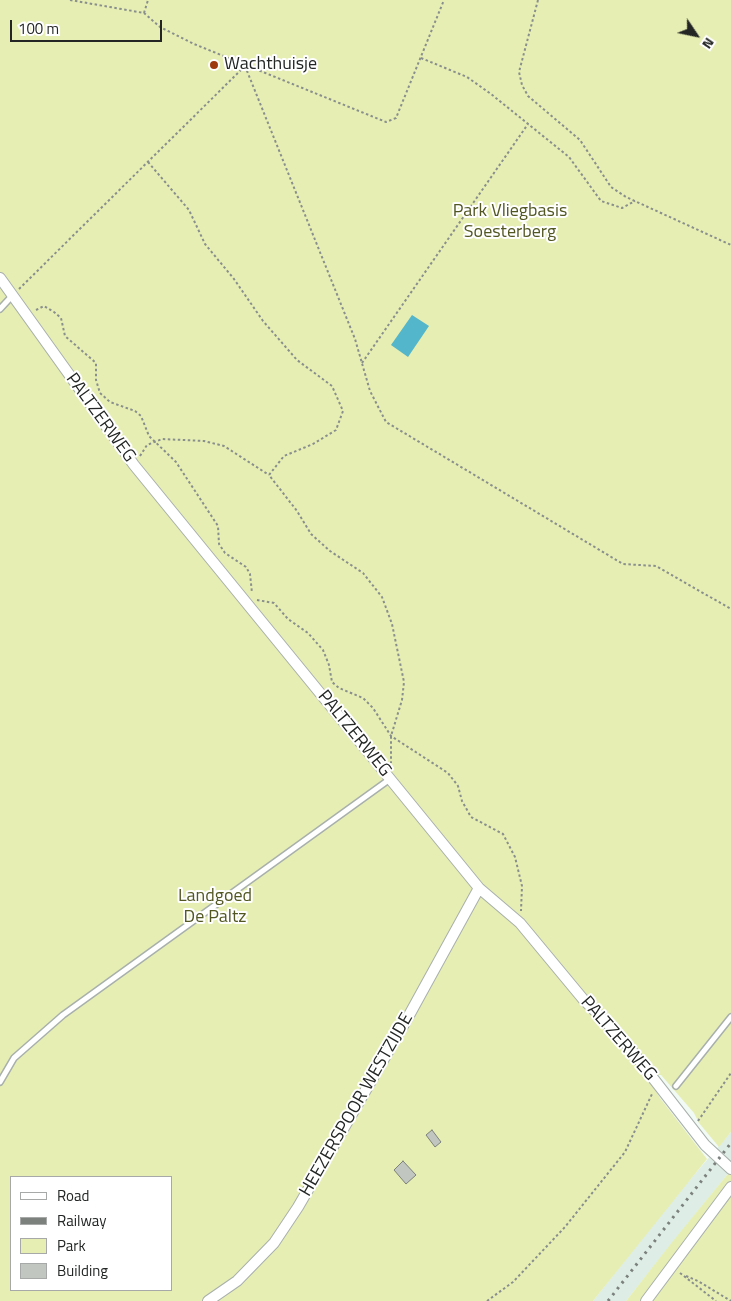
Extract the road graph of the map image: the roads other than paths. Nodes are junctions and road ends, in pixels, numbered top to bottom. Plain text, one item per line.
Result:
1 (0, 278) edge
2 (12, 296) junction
3 (0, 309) edge
4 (390, 778) junction
5 (479, 888) junction
6 (731, 1017) edge
7 (0, 1082) edge
8 (676, 1086) dead end
9 (731, 1169) edge
10 (731, 1187) edge
11 (208, 1301) edge
12 (646, 1301) edge

1 - 2 street, PALTZERWEG
2 - 3 lane
2 - 4 street, PALTZERWEG
4 - 5 street, PALTZERWEG
4 - 7 lane
5 - 9 street, PALTZERWEG
5 - 11 street, HEEZERSPOOR WESTZIJDE
6 - 8 lane
10 - 12 street

